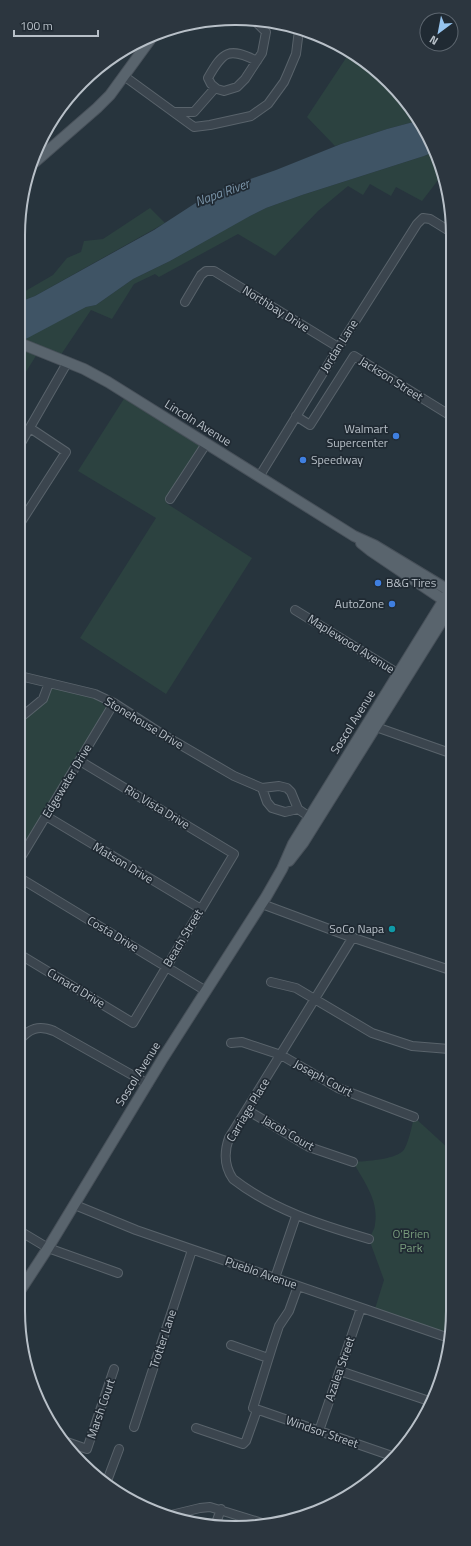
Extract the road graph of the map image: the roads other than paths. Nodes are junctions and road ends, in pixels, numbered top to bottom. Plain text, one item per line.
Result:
1 (261, 27) edge
2 (298, 35) edge
3 (146, 45) edge
4 (256, 62) junction
5 (124, 76) junction
6 (215, 88) junction
7 (174, 112) junction
8 (40, 158) edge
9 (446, 229) edge
10 (185, 302) dead end
11 (25, 345) edge
12 (338, 348) junction
13 (67, 363) junction
14 (446, 413) edge
15 (296, 416) junction
16 (30, 428) junction
17 (25, 437) edge
18 (206, 444) junction
19 (259, 476) junction
20 (170, 499) dead end
21 (25, 516) edge
22 (354, 536) junction
23 (446, 589) edge
24 (446, 603) edge
25 (446, 607) edge
26 (295, 610) dead end
27 (402, 676) junction
28 (25, 677) edge
29 (49, 683) junction
30 (114, 703) junction
31 (25, 714) edge
32 (372, 725) junction
33 (446, 752) edge
34 (80, 761) junction
35 (262, 788) junction
36 (298, 809) junction
37 (46, 816) junction
38 (313, 819) junction
39 (25, 851) edge
40 (234, 854) joint
41 (25, 881) edge
42 (262, 904) junction
43 (201, 909) junction
44 (353, 937) junction
45 (25, 958) edge
46 (166, 967) junction
47 (446, 969) edge
48 (271, 982) dead end
49 (206, 991) junction
50 (316, 998) junction
51 (133, 1023) joint
52 (25, 1033) edge
53 (231, 1043) dead end
54 (446, 1049) edge
55 (281, 1055) junction
56 (148, 1084) junction
57 (247, 1110) junction
58 (414, 1117) dead end
59 (353, 1162) dead end
60 (75, 1205) junction
61 (296, 1216) junction
62 (25, 1234) edge
63 (369, 1239) dead end
64 (48, 1248) junction
65 (192, 1250) junction
66 (118, 1273) dead end
67 (274, 1278) junction
68 (25, 1283) edge
69 (298, 1286) junction
70 (361, 1308) junction
71 (444, 1336) edge
72 (231, 1345) dead end
73 (268, 1358) junction
74 (114, 1369) dead end
75 (340, 1371) junction
76 (426, 1400) edge
77 (255, 1409) junction
78 (134, 1428) dead end
79 (196, 1428) dead end
80 (319, 1431) junction
81 (72, 1444) edge
82 (119, 1449) dead end
83 (388, 1455) edge
84 (108, 1479) edge
85 (221, 1509) junction
86 (178, 1513) edge
87 (217, 1520) edge
88 (254, 1520) edge

1 - 4 street
2 - 7 street
3 - 5 main road
4 - 6 street
4 - 6 street
5 - 7 street
5 - 8 main road
6 - 7 street
9 - 12 street, Jordan Lane
10 - 12 street, Northbay Drive
11 - 13 main road, Lincoln Avenue
12 - 15 street, Jordan Lane
13 - 16 street
13 - 18 main road, Lincoln Avenue
14 - 15 street, Jackson Street
15 - 19 street, Jordan Lane
16 - 17 street
16 - 21 street
18 - 19 main road, Lincoln Avenue
18 - 20 street
19 - 22 main road, Lincoln Avenue
22 - 23 main road, Lincoln Avenue
22 - 24 main road, Lincoln Avenue
25 - 27 main road, Soscol Avenue
26 - 27 street, Maplewood Avenue
27 - 32 main road, Soscol Avenue
28 - 29 street, Stonehouse Drive
29 - 30 street, Stonehouse Drive
29 - 31 street
30 - 34 street, Edgewater Drive
30 - 35 street, Stonehouse Drive
32 - 33 street
32 - 38 main road, Soscol Avenue
34 - 37 street, Edgewater Drive
34 - 40 street, Rio Vista Drive
35 - 36 street, Stonehouse Drive
35 - 36 street
36 - 38 street
37 - 39 street, Edgewater Drive
37 - 43 street, Matson Drive
38 - 42 main road, Soscol Avenue
40 - 43 street, Beach Street
41 - 46 street, Costa Drive
42 - 44 street
42 - 49 main road, Soscol Avenue
43 - 46 street, Beach Street
44 - 47 street
44 - 50 street, Carriage Place
45 - 51 street, Cunard Drive
46 - 49 street, Costa Drive
46 - 51 street, Beach Street
48 - 50 street
49 - 56 main road, Soscol Avenue
50 - 54 street
50 - 55 street, Carriage Place
52 - 56 street
53 - 55 street, Joseph Court
55 - 57 street, Carriage Place
55 - 58 street, Joseph Court
56 - 60 main road, Soscol Avenue
57 - 59 street, Jacob Court
57 - 61 street, Carriage Place
60 - 64 main road, Soscol Avenue
60 - 65 street, Pueblo Avenue
61 - 63 street, Carriage Place
61 - 67 street
62 - 64 street
64 - 66 street
64 - 68 main road, Soscol Avenue
65 - 67 street, Pueblo Avenue
65 - 78 street, Trotter Lane
67 - 69 street, Pueblo Avenue
69 - 70 street, Pueblo Avenue
69 - 73 street
70 - 71 street, Pueblo Avenue
70 - 75 street, Azalea Street
72 - 73 street
73 - 77 street
74 - 81 street, Marsh Court
75 - 76 street
75 - 80 street, Azalea Street
77 - 79 street
77 - 80 street, Windsor Street
80 - 83 street, Windsor Street
82 - 84 street
85 - 86 street
85 - 87 street
85 - 88 street

